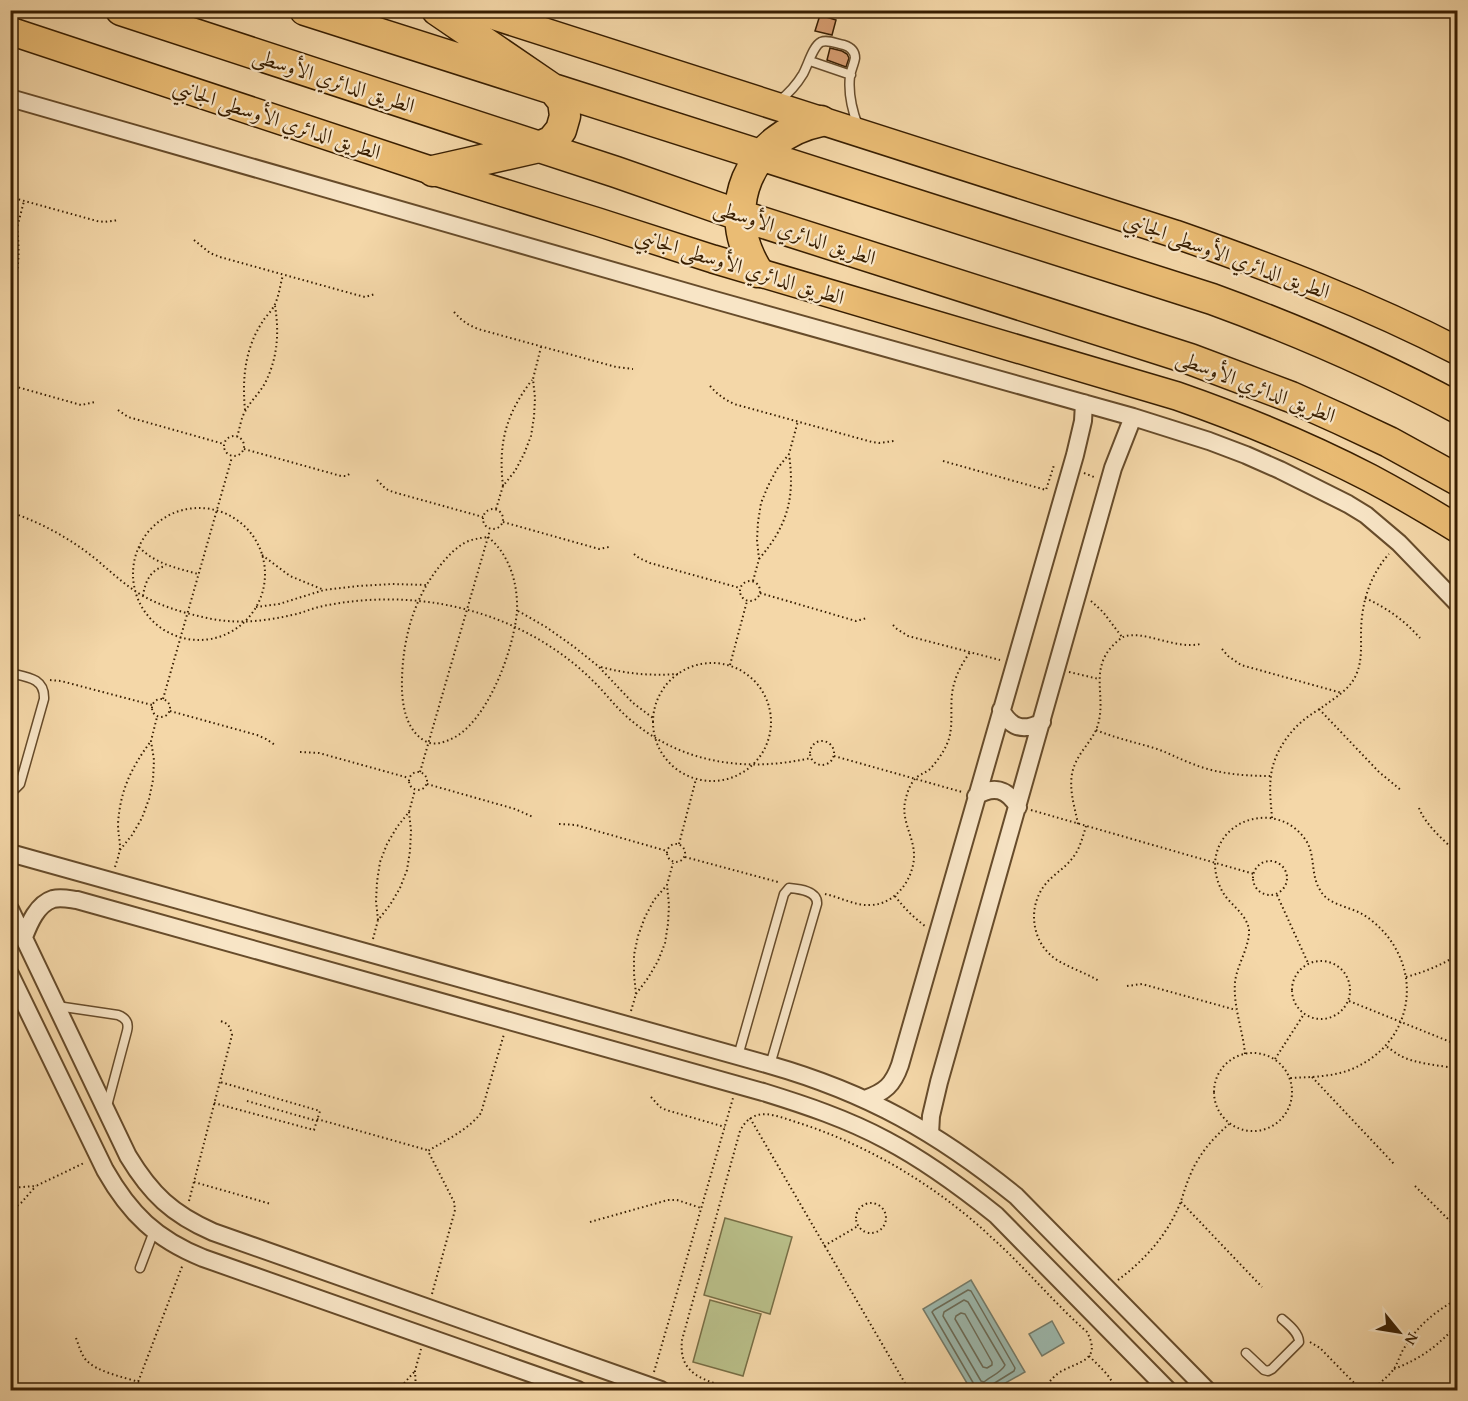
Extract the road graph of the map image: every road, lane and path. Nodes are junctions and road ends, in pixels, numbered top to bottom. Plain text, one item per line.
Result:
1 (121, 10) edge
2 (305, 10) edge
3 (437, 10) edge
4 (476, 10) edge
5 (10, 31) edge
6 (810, 61) junction
7 (851, 75) junction
8 (554, 90) junction
9 (10, 98) edge
10 (773, 105) junction
11 (821, 121) junction
12 (862, 134) junction
13 (539, 147) junction
14 (760, 156) junction
15 (433, 171) junction
16 (10, 197) edge
17 (24, 201) junction
18 (739, 215) junction
19 (119, 220) dead end
20 (17, 228) junction
21 (10, 237) edge
22 (194, 240) dead end
23 (758, 272) junction
24 (283, 275) junction
25 (375, 294) dead end
26 (10, 299) edge
27 (275, 306) junction
28 (454, 312) dead end
29 (541, 347) junction
30 (1458, 351) edge
31 (633, 369) dead end
32 (533, 379) junction
33 (10, 385) edge
34 (710, 386) dead end
35 (95, 402) dead end
36 (1084, 404) junction
37 (1458, 408) edge
38 (118, 410) dead end
39 (245, 410) junction
40 (1132, 417) junction
41 (798, 421) junction
42 (237, 436) junction
43 (894, 441) dead end
44 (224, 444) junction
45 (244, 449) junction
46 (789, 454) junction
47 (232, 457) junction
48 (943, 461) dead end
49 (1054, 465) dead end
50 (351, 472) dead end
51 (1081, 472) dead end
52 (1094, 477) dead end
53 (378, 480) dead end
54 (1458, 480) edge
55 (503, 486) junction
56 (496, 509) junction
57 (216, 510) junction
58 (10, 512) edge
59 (483, 517) junction
60 (503, 522) junction
61 (1458, 529) edge
62 (490, 530) junction
63 (488, 537) junction
64 (1399, 543) junction
65 (139, 546) junction
66 (609, 547) dead end
67 (634, 554) dead end
68 (262, 555) junction
69 (759, 559) junction
70 (169, 566) junction
71 (198, 574) junction
72 (753, 581) junction
73 (426, 585) junction
74 (740, 588) junction
75 (324, 590) junction
76 (135, 591) junction
77 (1078, 592) junction
78 (760, 594) junction
79 (142, 596) junction
80 (1365, 597) junction
81 (418, 600) junction
82 (747, 601) junction
83 (1458, 604) edge
84 (255, 607) junction
85 (467, 609) junction
86 (517, 610) junction
87 (187, 614) junction
88 (867, 618) dead end
89 (244, 622) junction
90 (893, 625) dead end
91 (514, 626) junction
92 (180, 637) junction
93 (1122, 638) junction
94 (1420, 638) dead end
95 (1200, 644) dead end
96 (1222, 649) dead end
97 (970, 652) junction
98 (1014, 664) junction
99 (730, 665) junction
100 (598, 666) junction
101 (1058, 666) junction
102 (10, 673) edge
103 (678, 674) junction
104 (1099, 679) junction
105 (37, 681) junction
106 (1342, 693) junction
107 (163, 699) junction
108 (152, 705) junction
109 (1319, 709) junction
110 (1001, 710) junction
111 (170, 711) junction
112 (157, 717) junction
113 (653, 718) junction
114 (1041, 722) junction
115 (1096, 730) junction
116 (655, 738) junction
117 (151, 741) junction
118 (429, 743) junction
119 (275, 745) dead end
120 (300, 752) dead end
121 (834, 756) junction
122 (811, 758) junction
123 (752, 766) junction
124 (420, 772) junction
125 (1271, 776) junction
126 (409, 778) junction
127 (696, 779) junction
128 (915, 779) junction
129 (427, 784) junction
130 (10, 790) edge
131 (415, 790) junction
132 (1402, 791) dead end
133 (976, 796) junction
134 (1018, 807) junction
135 (1419, 808) dead end
136 (409, 812) junction
137 (533, 817) dead end
138 (1272, 818) junction
139 (559, 824) dead end
140 (1078, 824) junction
141 (1086, 826) junction
142 (679, 844) junction
143 (667, 851) junction
144 (10, 853) edge
145 (1458, 854) edge
146 (685, 857) junction
147 (673, 862) junction
148 (1215, 863) junction
149 (1254, 874) junction
150 (666, 885) junction
151 (789, 888) junction
152 (1277, 895) junction
153 (816, 896) junction
154 (895, 896) junction
155 (10, 909) edge
156 (378, 920) junction
157 (938, 932) junction
158 (24, 937) junction
159 (369, 953) junction
160 (1458, 955) edge
161 (1308, 963) junction
162 (10, 974) edge
163 (1406, 977) junction
164 (1099, 981) dead end
165 (1127, 986) dead end
166 (1347, 1001) junction
167 (57, 1006) junction
168 (1236, 1010) junction
169 (1304, 1014) junction
170 (220, 1021) dead end
171 (508, 1021) junction
172 (1402, 1022) junction
173 (1458, 1044) edge
174 (1386, 1046) junction
175 (1245, 1054) junction
176 (738, 1056) junction
177 (1275, 1059) junction
178 (771, 1065) junction
179 (1458, 1069) edge
180 (1312, 1077) junction
181 (1290, 1078) junction
182 (220, 1082) junction
183 (737, 1085) junction
184 (651, 1097) dead end
185 (865, 1099) junction
186 (247, 1101) dead end
187 (214, 1103) junction
188 (106, 1109) junction
189 (750, 1118) junction
190 (317, 1120) junction
191 (1229, 1124) junction
192 (725, 1127) junction
193 (930, 1134) junction
194 (428, 1151) junction
195 (98, 1156) junction
196 (1395, 1165) dead end
197 (194, 1182) junction
198 (36, 1186) junction
199 (1415, 1186) dead end
200 (10, 1188) edge
201 (1181, 1202) junction
202 (271, 1204) dead end
203 (701, 1208) junction
204 (10, 1211) edge
205 (185, 1218) junction
206 (590, 1222) dead end
207 (858, 1226) junction
208 (1458, 1228) edge
209 (154, 1231) junction
210 (213, 1232) junction
211 (824, 1246) junction
212 (195, 1255) junction
213 (140, 1268) dead end
214 (1262, 1287) dead end
215 (1107, 1288) junction
216 (1458, 1299) edge
217 (428, 1308) junction
218 (1282, 1319) dead end
219 (1458, 1323) edge
220 (425, 1336) junction
221 (76, 1338) dead end
222 (1299, 1338) junction
223 (1246, 1353) dead end
224 (1089, 1356) junction
225 (1394, 1369) junction
226 (415, 1371) junction
227 (139, 1382) junction
228 (655, 1389) edge
229 (135, 1390) edge
230 (398, 1390) edge
231 (416, 1390) edge
232 (578, 1390) edge
233 (735, 1390) edge
234 (909, 1390) edge
235 (1044, 1390) edge
236 (1070, 1390) edge
237 (1098, 1390) edge
238 (1116, 1390) edge
239 (1168, 1390) edge
240 (1207, 1390) edge
241 (1361, 1390) edge
242 (1372, 1390) edge

1 - 13 highway, الطريق الدائري الأوسطى
2 - 8 highway
3 - 8 highway
4 - 10 highway, الطريق الدائري الأوسطى الجانبي
5 - 15 highway, الطريق الدائري الأوسطى الجانبي
6 - 7 lane
6 - 7 lane
6 - 10 lane
7 - 12 lane
8 - 13 highway
8 - 14 highway
9 - 36 street
10 - 11 highway, الطريق الدائري الأوسطى الجانبي
11 - 12 highway, الطريق الدائري الأوسطى الجانبي
11 - 14 highway
12 - 30 highway, الطريق الدائري الأوسطى الجانبي
13 - 15 highway
13 - 18 highway, الطريق الدائري الأوسطى
14 - 18 highway
14 - 37 highway
15 - 23 highway, الطريق الدائري الأوسطى الجانبي
16 - 17 path
17 - 19 path
17 - 20 path
18 - 23 highway
18 - 54 highway, الطريق الدائري الأوسطى
20 - 21 path
20 - 26 path
22 - 24 path
23 - 61 highway, الطريق الدائري الأوسطى الجانبي
24 - 25 path
24 - 27 path
27 - 39 path
27 - 39 path
28 - 29 path
29 - 31 path
29 - 32 path
32 - 55 path
32 - 55 path
33 - 35 path
34 - 41 path
36 - 40 street
36 - 98 street
38 - 44 path
39 - 42 path
40 - 64 street
40 - 77 street
41 - 43 path
41 - 46 path
42 - 44 path
42 - 45 path
44 - 47 path
45 - 47 path
45 - 50 path
46 - 69 path
46 - 69 path
47 - 57 path
48 - 49 path
51 - 52 path
53 - 59 path
55 - 56 path
56 - 59 path
56 - 60 path
57 - 65 path
57 - 68 path
57 - 71 path
58 - 76 path
59 - 62 path
60 - 62 path
60 - 66 path
62 - 63 path
63 - 73 path
63 - 85 path
63 - 86 path
64 - 80 path
64 - 83 street
65 - 70 path
65 - 76 path
67 - 74 path
68 - 75 path
68 - 84 path
69 - 72 path
70 - 71 path
70 - 79 path
71 - 87 path
72 - 74 path
72 - 78 path
73 - 75 path
73 - 81 path
74 - 82 path
75 - 84 path
76 - 79 path
76 - 92 path
77 - 93 path
77 - 101 street
78 - 82 path
78 - 88 path
79 - 87 path
80 - 94 path
80 - 106 path
81 - 85 path
81 - 89 path
81 - 118 path
82 - 99 path
84 - 89 path
85 - 91 path
85 - 118 path
86 - 91 path
86 - 100 path
87 - 89 path
87 - 92 path
89 - 92 path
90 - 97 path
91 - 116 path
91 - 118 path
92 - 107 path
93 - 95 path
93 - 104 path
96 - 106 path
97 - 98 path
97 - 128 path
98 - 110 street
99 - 103 path
99 - 123 path
100 - 103 path
100 - 113 path
101 - 104 path
101 - 114 street
102 - 105 lane
103 - 113 path
104 - 115 path
105 - 108 path
105 - 130 lane
106 - 109 path
107 - 108 path
107 - 111 path
108 - 112 path
109 - 125 path
109 - 132 path
110 - 114 street
110 - 133 street
111 - 112 path
111 - 119 path
112 - 117 path
113 - 116 path
114 - 134 street
115 - 125 path
115 - 140 path
116 - 123 path
116 - 127 path
117 - 117 path
118 - 124 path
120 - 126 path
121 - 122 path
121 - 122 path
121 - 128 path
122 - 123 path
123 - 127 path
124 - 126 path
124 - 129 path
125 - 138 path
126 - 131 path
127 - 142 path
128 - 133 path
128 - 154 path
129 - 131 path
129 - 137 path
131 - 136 path
133 - 134 street
133 - 157 street
134 - 140 path
134 - 193 street
135 - 145 path
136 - 156 path
136 - 156 path
138 - 148 path
138 - 163 path
139 - 143 path
140 - 141 path
141 - 148 path
141 - 164 path
142 - 143 path
142 - 146 path
143 - 147 path
144 - 159 street
146 - 147 path
146 - 151 path
147 - 150 path
148 - 149 path
148 - 168 path
149 - 152 path
149 - 152 path
150 - 150 path
151 - 153 lane
151 - 176 lane
152 - 161 path
153 - 154 path
153 - 178 lane
154 - 157 path
155 - 158 street
156 - 159 path
157 - 185 street
158 - 167 street
158 - 171 street
159 - 176 street
160 - 163 path
161 - 166 path
161 - 169 path
162 - 195 street
163 - 172 path
165 - 168 path
166 - 169 path
166 - 172 path
167 - 188 street
167 - 188 lane
168 - 175 path
169 - 177 path
170 - 182 path
171 - 183 street
171 - 194 path
172 - 173 path
172 - 174 path
174 - 179 path
174 - 180 path
175 - 177 path
175 - 191 path
176 - 178 street
177 - 181 path
178 - 185 street
180 - 181 path
180 - 196 path
181 - 191 path
182 - 187 path
182 - 190 path
183 - 192 path
183 - 239 street
184 - 192 path
185 - 193 street
186 - 190 path
187 - 190 path
187 - 197 path
188 - 205 street
189 - 211 path
189 - 224 path
189 - 233 path
190 - 194 path
191 - 201 path
192 - 203 path
193 - 215 street
194 - 217 path
195 - 198 path
195 - 209 street
197 - 202 path
197 - 205 path
198 - 200 path
198 - 204 path
199 - 208 path
201 - 214 path
201 - 215 path
203 - 206 path
203 - 228 path
205 - 210 street
207 - 207 path
207 - 211 path
209 - 212 street
209 - 213 lane
210 - 212 street
210 - 217 street
211 - 234 path
212 - 220 street
212 - 227 path
215 - 240 street
216 - 225 path
217 - 228 street
218 - 222 lane
219 - 225 path
220 - 226 path
220 - 232 street
221 - 227 path
222 - 223 lane
222 - 241 path
224 - 235 path
224 - 238 path
225 - 242 path
226 - 230 path
226 - 231 path
227 - 229 path
236 - 237 path

